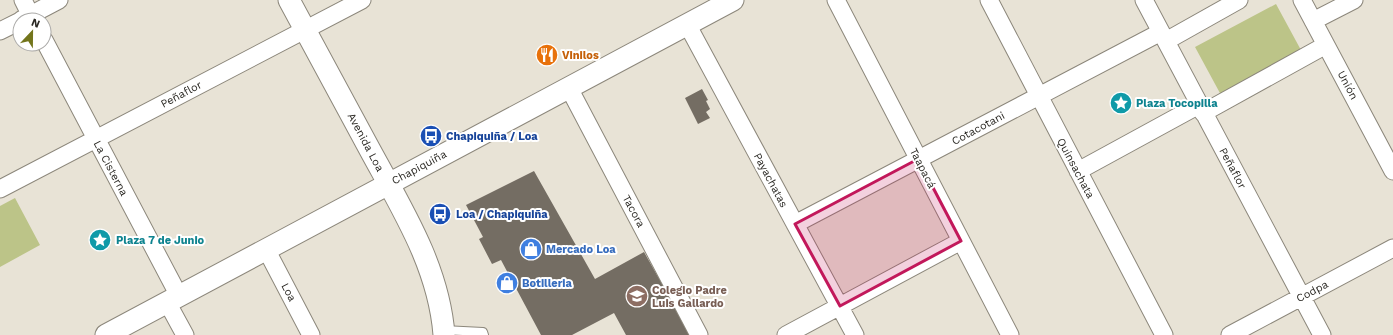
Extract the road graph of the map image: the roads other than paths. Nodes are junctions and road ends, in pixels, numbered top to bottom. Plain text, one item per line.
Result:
1 (23, 0) edge
2 (59, 0) edge
3 (289, 0) edge
4 (362, 0) edge
5 (836, 0) edge
6 (989, 0) edge
7 (1144, 0) edge
8 (1239, 0) edge
9 (1302, 0) edge
10 (1354, 0) edge
11 (729, 1) edge
12 (25, 12) edge
13 (38, 12) edge
14 (1314, 22) junction
15 (687, 24) junction
16 (12, 25) edge
17 (305, 30) junction
18 (0, 31) edge
19 (1163, 37) junction
20 (1326, 45) junction
21 (50, 52) edge
22 (569, 88) junction
23 (1038, 96) junction
24 (1201, 109) junction
25 (96, 139) junction
26 (918, 159) junction
27 (1078, 170) junction
28 (1393, 171) edge
29 (388, 184) junction
30 (0, 189) edge
31 (795, 224) junction
32 (961, 241) junction
33 (1393, 248) edge
34 (266, 249) junction
35 (1302, 297) junction
36 (173, 299) junction
37 (840, 306) junction
38 (443, 333) edge
39 (106, 335) edge
40 (184, 335) edge
41 (311, 335) edge
42 (484, 335) edge
43 (699, 335) edge
44 (786, 335) edge
45 (855, 335) edge
46 (1010, 335) edge
47 (1164, 335) edge
48 (1230, 335) edge
49 (1322, 335) edge

1 - 12 street
2 - 13 street
3 - 17 street, Avenida Loa
4 - 17 street, Peñaflor
5 - 26 street, Taapacá
6 - 23 street, Quinsachata
7 - 19 street, Peñaflor
8 - 19 street, Cotacotani
9 - 14 street, Unión
10 - 14 street
11 - 15 street, Chapiquiña
14 - 20 street, Unión
15 - 22 street, Chapiquiña
15 - 31 street, Payachatas
16 - 18 street
17 - 25 street, Peñaflor
17 - 29 street, Avenida Loa
19 - 23 street, Cotacotani
19 - 24 street, Peñaflor
20 - 24 street
20 - 28 street, Unión
21 - 25 street, La Cisterna
22 - 29 street, Chapiquiña
22 - 43 street, Tacora
23 - 26 street, Cotacotani
23 - 27 street, Quinsachata
24 - 27 street
24 - 35 street, Peñaflor
25 - 30 street, Peñaflor
25 - 36 street, La Cisterna
26 - 31 street, Cotacotani
26 - 32 street, Taapacá
27 - 47 street, Quinsachata
29 - 34 street, Chapiquiña
29 - 38 street, Avenida Loa
31 - 37 street, Payachatas
32 - 37 street
32 - 46 street, Taapacá
33 - 35 street, Codpa
34 - 36 street, Chapiquiña
34 - 41 street, Loa
35 - 48 street, Codpa
35 - 49 street, Peñaflor
36 - 39 street, Chapiquiña
36 - 40 street, La Cisterna
37 - 44 street
37 - 45 street, Payachatas
38 - 42 lane

